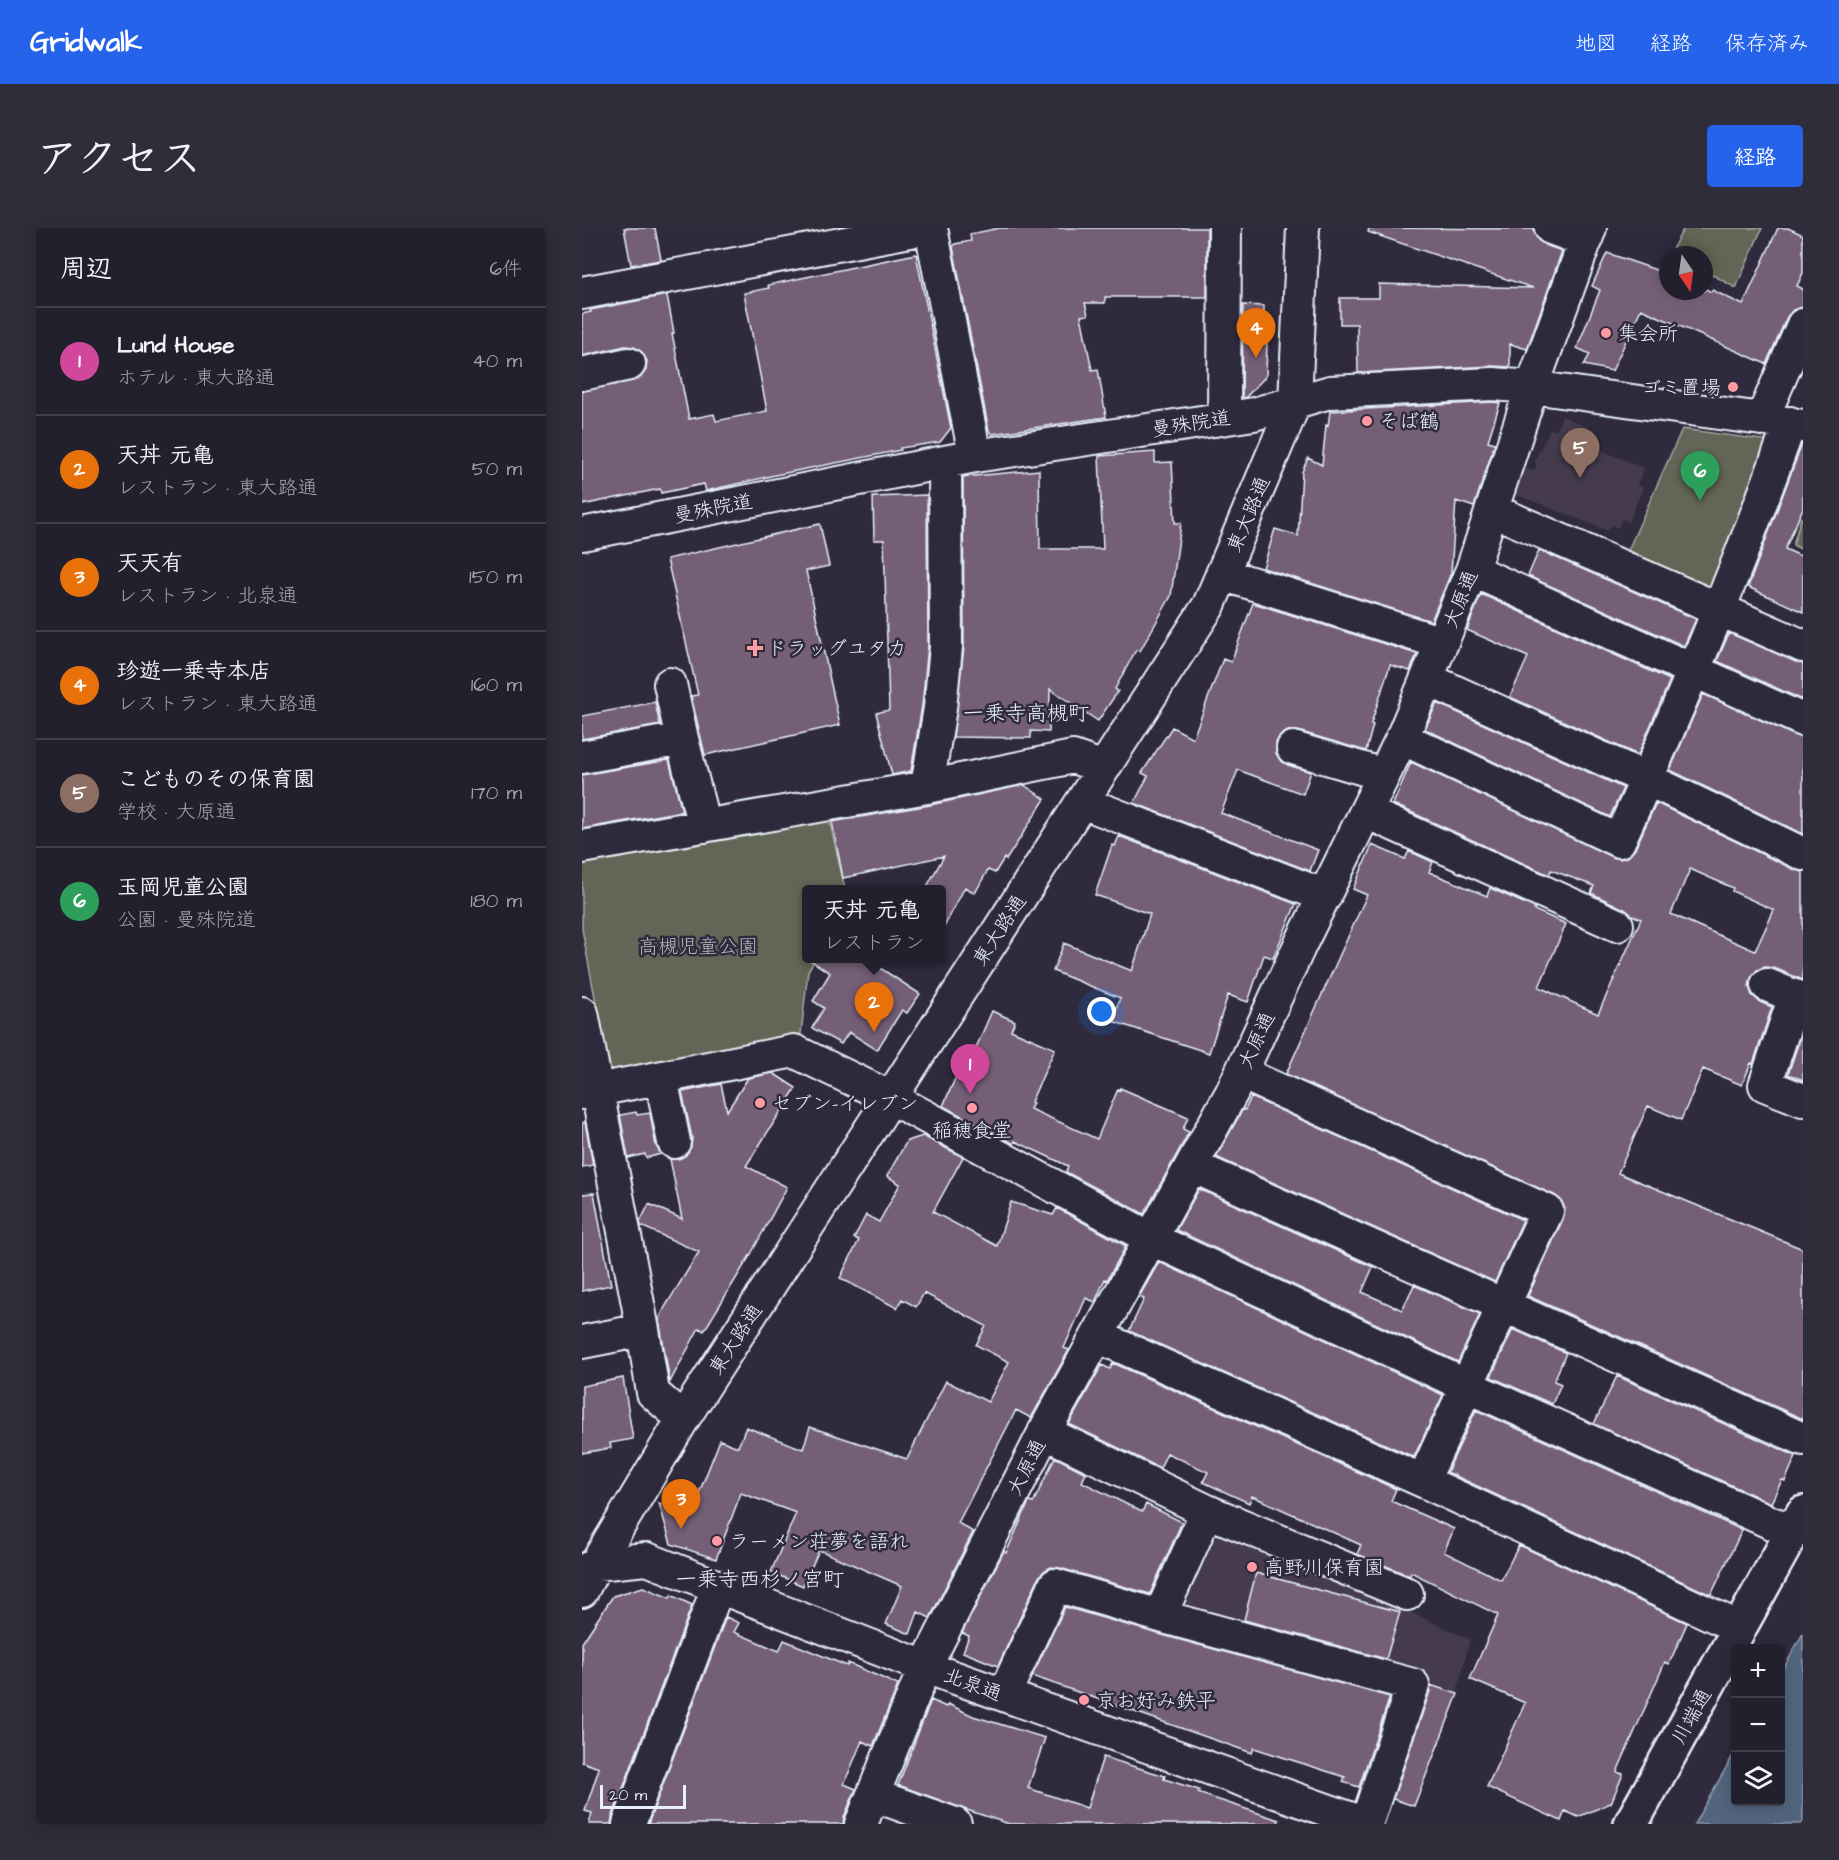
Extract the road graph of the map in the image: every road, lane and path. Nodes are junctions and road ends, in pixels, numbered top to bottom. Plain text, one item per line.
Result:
1 (926, 228) edge
2 (931, 228) edge
3 (1225, 228) edge
4 (1303, 228) edge
5 (1551, 228) edge
6 (1588, 235) edge
7 (582, 293) edge
8 (1803, 325) edge
9 (629, 364) dead end
10 (582, 374) edge
11 (1532, 387) junction
12 (1295, 402) junction
13 (1224, 418) junction
14 (1785, 423) edge
15 (975, 456) junction
16 (945, 463) junction
17 (1492, 510) junction
18 (582, 534) edge
19 (1472, 570) junction
20 (1222, 574) junction
21 (1720, 609) junction
22 (1442, 642) junction
23 (1803, 646) edge
24 (1693, 670) junction
25 (1427, 679) junction
26 (670, 684) dead end
27 (1803, 720) edge
28 (1402, 738) junction
29 (682, 739) junction
30 (1293, 748) dead end
31 (582, 757) edge
32 (1104, 768) junction
33 (1384, 775) junction
34 (1647, 779) junction
35 (927, 787) junction
36 (1083, 802) junction
37 (1366, 812) junction
38 (704, 826) junction
39 (582, 847) edge
40 (1803, 854) edge
41 (1324, 896) junction
42 (1617, 925) dead end
43 (1788, 994) edge
44 (582, 1013) edge
45 (1241, 1073) junction
46 (661, 1077) junction
47 (589, 1092) edge
48 (891, 1098) junction
49 (1803, 1100) edge
50 (674, 1142) dead end
51 (1192, 1166) junction
52 (1152, 1239) junction
53 (1504, 1306) junction
54 (643, 1330) junction
55 (1097, 1336) junction
56 (582, 1342) edge
57 (1467, 1386) junction
58 (683, 1419) junction
59 (1044, 1432) junction
60 (1803, 1440) edge
61 (1423, 1481) junction
62 (1208, 1511) junction
63 (1799, 1521) edge
64 (589, 1568) edge
65 (718, 1587) junction
66 (582, 1591) edge
67 (1407, 1594) dead end
68 (1161, 1616) junction
69 (1740, 1628) junction
70 (925, 1667) junction
71 (1004, 1695) junction
72 (873, 1795) junction
73 (628, 1824) edge
74 (861, 1824) edge
75 (955, 1824) edge
76 (1366, 1824) edge
77 (1631, 1824) edge

1 - 7 street
2 - 15 street
3 - 13 street
4 - 12 street, 東大路通
5 - 6 street
6 - 11 street, 大原通
8 - 14 street
9 - 10 street
11 - 12 street, 曼殊院道
11 - 14 street, 曼殊院道
11 - 17 street, 大原通
12 - 13 street, 曼殊院道
12 - 20 street, 東大路通
13 - 15 street, 曼殊院道
14 - 21 street
15 - 16 street, 曼殊院道
16 - 18 street, 曼殊院道
16 - 35 street
17 - 19 street, 大原通
17 - 21 street
19 - 22 street, 大原通
19 - 24 street
20 - 22 street
20 - 32 street, 東大路通
21 - 23 street
21 - 24 street
22 - 25 street, 大原通
24 - 27 street
24 - 34 street
25 - 28 street, 大原通
25 - 34 street
26 - 29 street
28 - 33 street, 大原通
28 - 34 street
29 - 31 street
29 - 38 street
30 - 33 street
32 - 35 street
32 - 36 street, 東大路通
33 - 37 street, 大原通
34 - 40 street
35 - 38 street
36 - 41 street
36 - 48 street, 東大路通
37 - 41 street, 大原通
37 - 42 street
38 - 39 street
41 - 45 street, 大原通
43 - 49 street
44 - 47 street
45 - 51 street, 大原通
45 - 53 street
46 - 47 street
46 - 48 street
46 - 50 street
47 - 54 street
48 - 52 street
48 - 58 street, 東大路通
51 - 52 street, 大原通
51 - 53 street
52 - 55 street, 大原通
52 - 57 street
53 - 57 street
53 - 60 street
54 - 56 street
54 - 58 street
55 - 59 street, 大原通
55 - 61 street
57 - 61 street
57 - 63 street
58 - 64 street, 東大路通
59 - 62 street
59 - 70 street, 大原通
61 - 69 street
62 - 67 street
62 - 68 street
63 - 69 highway, 川端通
64 - 65 street, 北泉通
64 - 66 street, 東大路通
65 - 70 street, 北泉通
65 - 73 street
68 - 71 street
68 - 76 street
69 - 77 highway, 川端通
70 - 71 street, 北泉通
70 - 72 street, 大原通
71 - 76 street, 北泉通
72 - 74 street, 大原通
72 - 75 street

